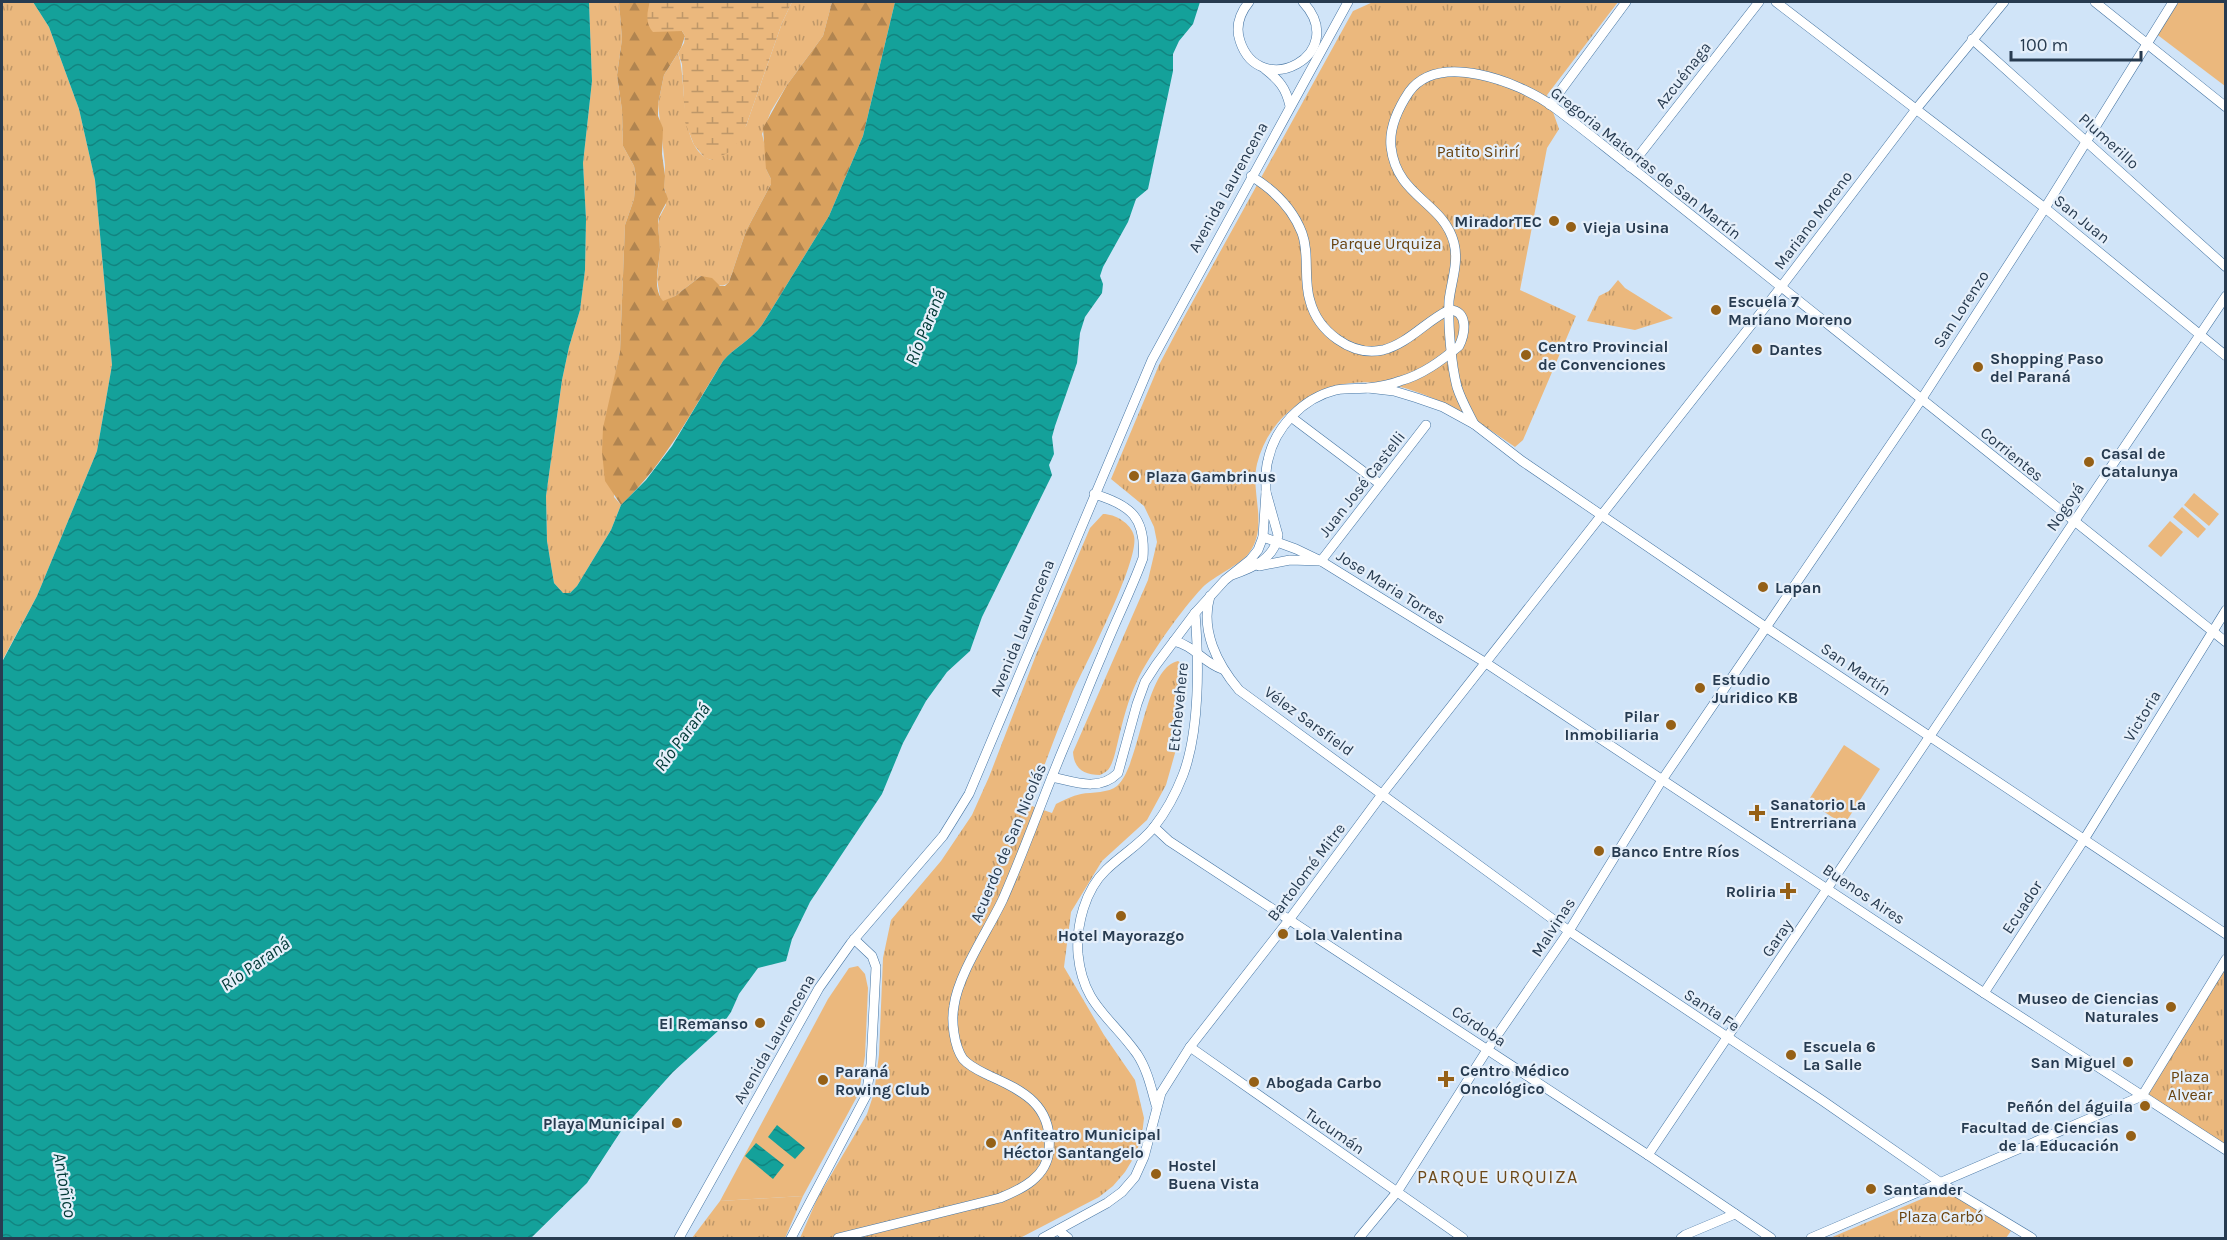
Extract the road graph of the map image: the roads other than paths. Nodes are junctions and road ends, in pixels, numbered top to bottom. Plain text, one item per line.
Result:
1 (1303, 2) edge
2 (1355, 2) edge
3 (1626, 2) edge
4 (1759, 2) edge
5 (1776, 2) edge
6 (2004, 2) edge
7 (2095, 2) edge
8 (2173, 2) edge
9 (1245, 4) edge
10 (1346, 4) edge
11 (1972, 39) junction
12 (2146, 42) junction
13 (1260, 66) junction
14 (1550, 105) junction
15 (1290, 106) junction
16 (2226, 107) edge
17 (1917, 108) junction
18 (2086, 140) junction
19 (1630, 167) junction
20 (1251, 176) junction
21 (2044, 208) junction
22 (2226, 267) edge
23 (1781, 287) junction
24 (2226, 296) edge
25 (1449, 310) junction
26 (2200, 336) junction
27 (1452, 352) junction
28 (2226, 356) edge
29 (1368, 388) junction
30 (1920, 400) junction
31 (1291, 417) junction
32 (1474, 424) junction
33 (1426, 425) dead end
34 (1380, 484) junction
35 (1266, 492) junction
36 (1094, 494) junction
37 (1601, 514) junction
38 (2072, 522) junction
39 (1263, 537) junction
40 (1277, 542) junction
41 (1321, 561) junction
42 (1252, 568) junction
43 (1233, 575) junction
44 (1210, 596) junction
45 (2226, 609) edge
46 (1195, 613) junction
47 (1767, 628) junction
48 (2211, 631) junction
49 (1174, 641) junction
50 (2226, 642) edge
51 (1199, 656) junction
52 (1486, 663) junction
53 (1222, 669) junction
54 (1931, 737) junction
55 (1052, 777) junction
56 (1662, 780) junction
57 (1383, 793) junction
58 (1154, 827) junction
59 (2085, 838) junction
60 (1828, 888) junction
61 (1289, 920) junction
62 (1569, 932) junction
63 (2226, 934) edge
64 (854, 939) junction
65 (2226, 959) edge
66 (1984, 993) junction
67 (1728, 1039) junction
68 (1190, 1047) junction
69 (1487, 1050) junction
70 (2142, 1096) junction
71 (1156, 1105) junction
72 (2226, 1150) edge
73 (1648, 1155) junction
74 (1941, 1183) junction
75 (1397, 1192) junction
76 (1735, 1214) junction
77 (1058, 1230) junction
78 (1043, 1238) edge
79 (679, 1239) edge
80 (791, 1239) edge
81 (838, 1239) edge
82 (1068, 1239) edge
83 (1359, 1239) edge
84 (1462, 1239) edge
85 (1681, 1239) edge
86 (1771, 1239) edge
87 (1811, 1239) edge
88 (2032, 1239) edge

1 - 13 street
2 - 10 street
3 - 14 street
4 - 19 street, Azcuénaga
5 - 17 street, San Juan
6 - 11 street, Mariano Moreno
7 - 12 street
8 - 12 street, San Lorenzo
9 - 13 street
10 - 15 street, Avenida Laurencena
11 - 17 street, Mariano Moreno
11 - 18 street, Plumerillo
12 - 16 street
12 - 18 street, San Lorenzo
13 - 15 street
14 - 19 street, Gregoria Matorras de San Martín
14 - 25 street, Gregoria Matorras de San Martín
15 - 20 street, Avenida Laurencena
17 - 21 street, San Juan
17 - 23 street, Mariano Moreno
18 - 21 street, San Lorenzo
18 - 22 street, Plumerillo
19 - 23 street, Gregoria Matorras de San Martín
20 - 25 street
20 - 36 street, Avenida Laurencena
21 - 26 street, San Juan
21 - 30 street, San Lorenzo
23 - 30 street, Corrientes
23 - 37 street, Mariano Moreno
24 - 26 street, Nogoyá
25 - 27 street
26 - 28 street, San Juan
26 - 38 street, Nogoyá
27 - 29 street
27 - 32 street
29 - 31 street
29 - 32 street, San Martín
30 - 38 street, Corrientes
30 - 47 street, San Lorenzo
31 - 34 street
31 - 35 street
32 - 37 street, San Martín
33 - 34 street, Juan José Castelli
34 - 41 street, Juan José Castelli
35 - 39 street
35 - 40 street
36 - 55 street, Acuerdo de San Nicolás
36 - 64 street, Avenida Laurencena
37 - 47 street, San Martín
37 - 52 street, Bartolomé Mitre
38 - 48 street, Corrientes
38 - 54 street, Nogoyá
39 - 40 street
39 - 43 street
40 - 41 street, Jose Maria Torres
40 - 42 street
41 - 42 street
41 - 52 street, Jose Maria Torres
42 - 43 street
43 - 44 street
44 - 46 street
44 - 53 street, Vélez Sarsfield
45 - 48 street, Victoria
46 - 49 street
46 - 51 street, Etchevehere
47 - 54 street, San Martín
47 - 56 street, Malvinas
48 - 50 street, Corrientes
48 - 59 street, Victoria
49 - 51 street, Vélez Sarsfield
49 - 55 street, Etchevehere
51 - 53 street, Vélez Sarsfield
51 - 58 street, Etchevehere
52 - 56 street, Buenos Aires
52 - 57 street, Bartolomé Mitre
53 - 57 street, Vélez Sarsfield
54 - 59 street, San Martín
54 - 60 street, Garay
55 - 81 street, Acuerdo de San Nicolás
56 - 60 street, Buenos Aires
56 - 62 street, Malvinas
57 - 61 street, Bartolomé Mitre
57 - 62 street, Santa Fe
58 - 61 street, Córdoba
58 - 71 street, Etchevehere
59 - 63 street, San Martín
59 - 66 street, Ecuador
60 - 66 street, Buenos Aires
60 - 67 street, Garay
61 - 68 street, Bartolomé Mitre
61 - 69 street, Córdoba
62 - 67 street, Santa Fe
62 - 69 street, Malvinas
64 - 79 street, Avenida Laurencena
64 - 80 street
65 - 70 street
66 - 70 street, Buenos Aires
67 - 73 street, Garay
67 - 74 street, Santa Fe
68 - 71 street, Bartolomé Mitre
68 - 75 street, Tucumán
69 - 73 street, Córdoba
69 - 75 street, Malvinas
70 - 72 street, Buenos Aires
70 - 74 street
71 - 77 street, Bartolomé Mitre
73 - 76 street, Córdoba
74 - 87 street
74 - 88 street, Santa Fe
75 - 83 street, Malvinas
75 - 84 street, Tucumán
76 - 85 street
76 - 86 street, Córdoba
77 - 78 street, Bartolomé Mitre
77 - 82 street

